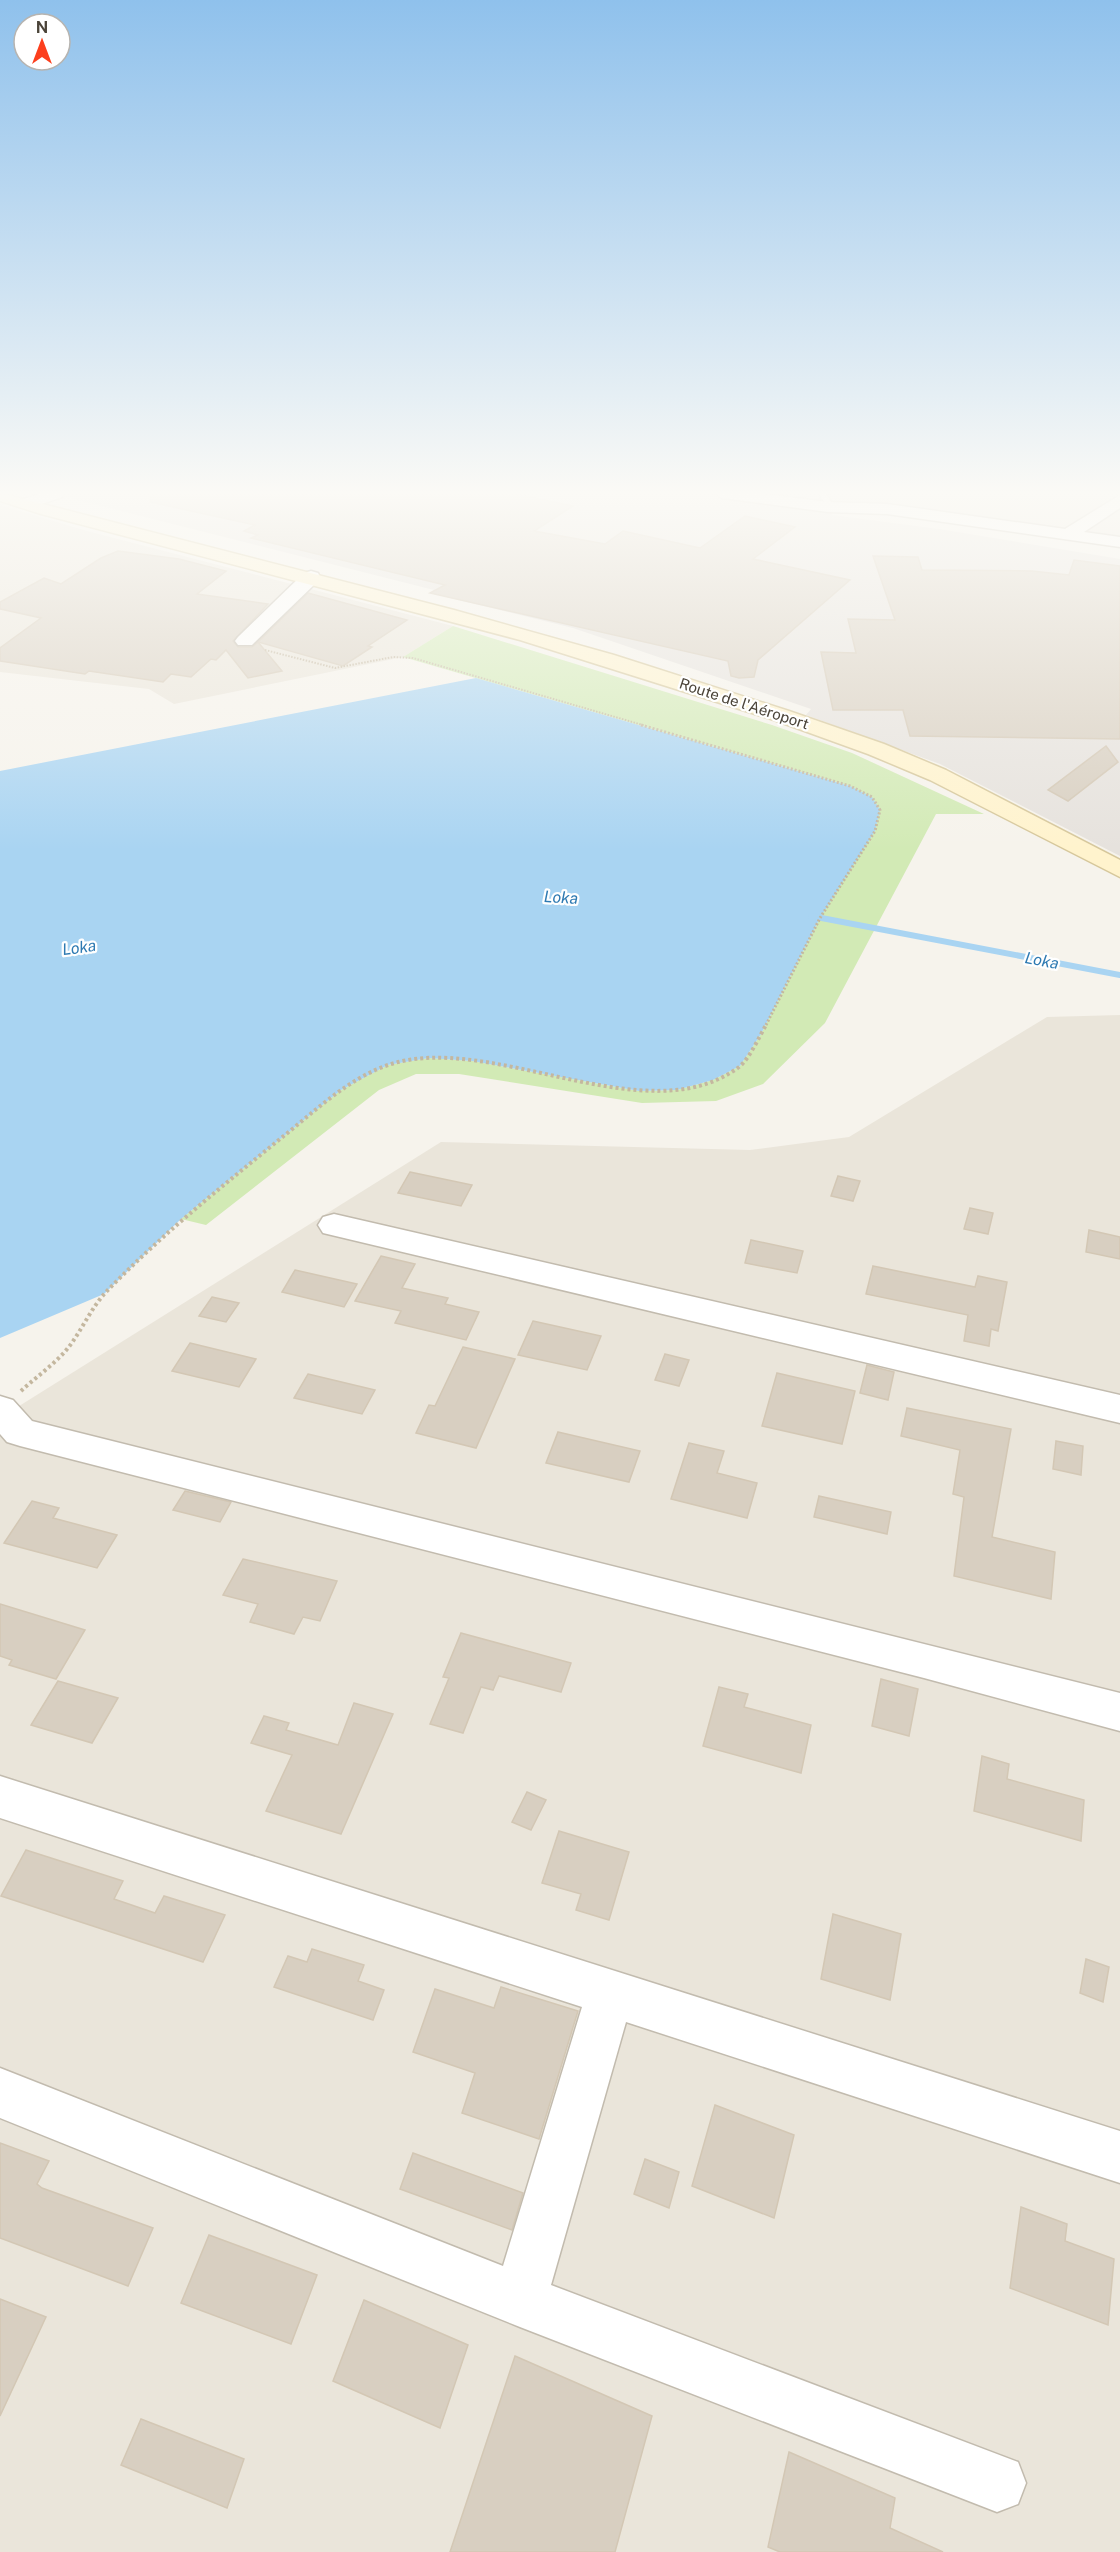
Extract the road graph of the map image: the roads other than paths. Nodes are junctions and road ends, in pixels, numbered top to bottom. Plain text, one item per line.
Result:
1 (275, 612) edge
2 (438, 612) edge
3 (245, 641) road end
4 (1120, 870) edge
5 (334, 1225) dead end
6 (1120, 1409) edge
7 (0, 1410) edge
8 (1120, 1712) edge
9 (0, 1797) edge
10 (610, 1993) junction
11 (0, 2093) edge
12 (1120, 2157) edge
13 (520, 2300) junction
14 (997, 2483) dead end

1 - 3 street
2 - 4 main road, Route de l'Aéroport
5 - 6 street
7 - 8 street
9 - 10 street
10 - 12 street
10 - 13 street
11 - 13 street
13 - 14 street

